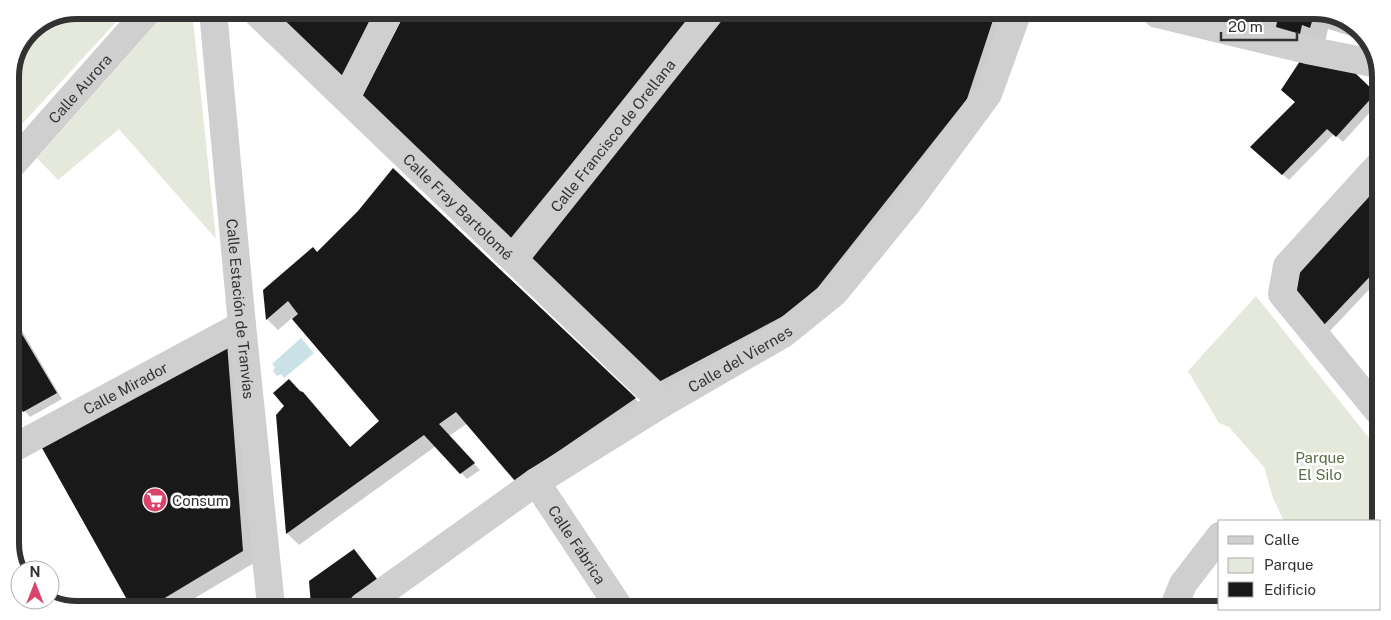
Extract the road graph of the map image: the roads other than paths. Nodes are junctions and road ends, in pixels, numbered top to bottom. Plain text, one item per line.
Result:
1 (141, 19) edge
2 (214, 19) edge
3 (264, 19) edge
4 (386, 19) edge
5 (705, 19) edge
6 (1015, 19) edge
7 (1178, 19) edge
8 (1370, 62) edge
9 (346, 98) junction
10 (19, 154) edge
11 (1372, 173) edge
12 (514, 259) junction
13 (242, 325) junction
14 (662, 403) junction
15 (1372, 404) edge
16 (19, 440) edge
17 (536, 482) junction
18 (1218, 539) edge
19 (270, 601) edge
20 (370, 601) edge
21 (615, 601) edge
22 (1176, 601) edge

1 - 10 street, Calle Aurora
2 - 13 street, Calle Estación de Tranvías
3 - 9 street, Calle Fray Bartolomé
4 - 9 street
5 - 12 street, Calle Francisco de Orellana
6 - 14 street, Calle del Viernes
7 - 8 street
9 - 12 street, Calle Fray Bartolomé
11 - 15 street
12 - 14 street, Calle Fray Bartolomé
13 - 16 street, Calle Mirador
13 - 19 street, Calle Estación de Tranvías
14 - 17 street, Calle del Viernes
17 - 20 street, Calle del Viernes
17 - 21 street, Calle Fábrica
18 - 22 street

